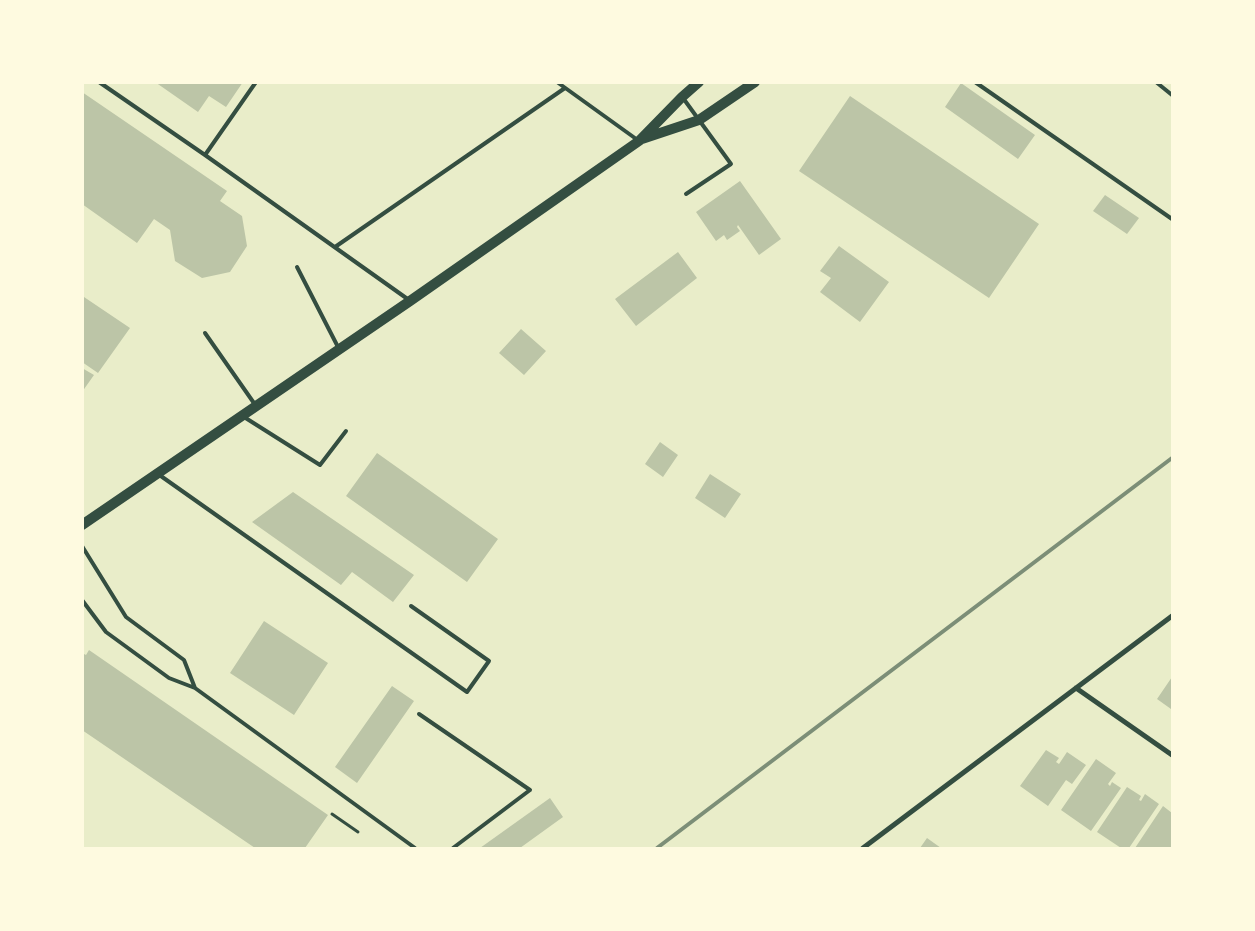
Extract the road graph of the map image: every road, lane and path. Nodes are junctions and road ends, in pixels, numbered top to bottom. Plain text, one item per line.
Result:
1 (99, 82) edge
2 (256, 82) edge
3 (557, 82) edge
4 (699, 82) edge
5 (755, 82) edge
6 (976, 82) edge
7 (1156, 82) edge
8 (565, 88) junction
9 (1172, 95) edge
10 (682, 97) junction
11 (699, 120) junction
12 (639, 140) junction
13 (205, 155) junction
14 (686, 194) dead end
15 (1172, 220) edge
16 (336, 247) junction
17 (297, 267) dead end
18 (410, 301) junction
19 (205, 333) dead end
20 (339, 348) junction
21 (256, 406) junction
22 (242, 416) junction
23 (346, 431) dead end
24 (158, 474) junction
25 (82, 525) edge
26 (82, 546) edge
27 (82, 600) edge
28 (412, 606) dead end
29 (1172, 616) edge
30 (195, 688) junction
31 (1076, 688) junction
32 (419, 714) dead end
33 (1172, 755) edge
34 (332, 814) dead end
35 (358, 832) dead end
36 (415, 848) edge
37 (453, 848) edge
38 (863, 848) edge

1 - 13 lane
2 - 13 lane
3 - 8 lane
4 - 10 main road
5 - 11 main road
6 - 15 lane
7 - 9 lane
8 - 12 lane
8 - 16 lane
10 - 11 lane
10 - 12 main road
11 - 12 main road
11 - 14 lane
12 - 18 main road
13 - 16 lane
16 - 18 lane
17 - 20 lane
18 - 20 main road
19 - 21 lane
20 - 21 main road
21 - 22 main road
22 - 23 lane
22 - 24 main road
24 - 25 main road
24 - 28 lane
26 - 30 lane
27 - 30 lane
29 - 31 street
30 - 36 lane
31 - 33 street
31 - 38 street
32 - 37 lane
34 - 35 path

